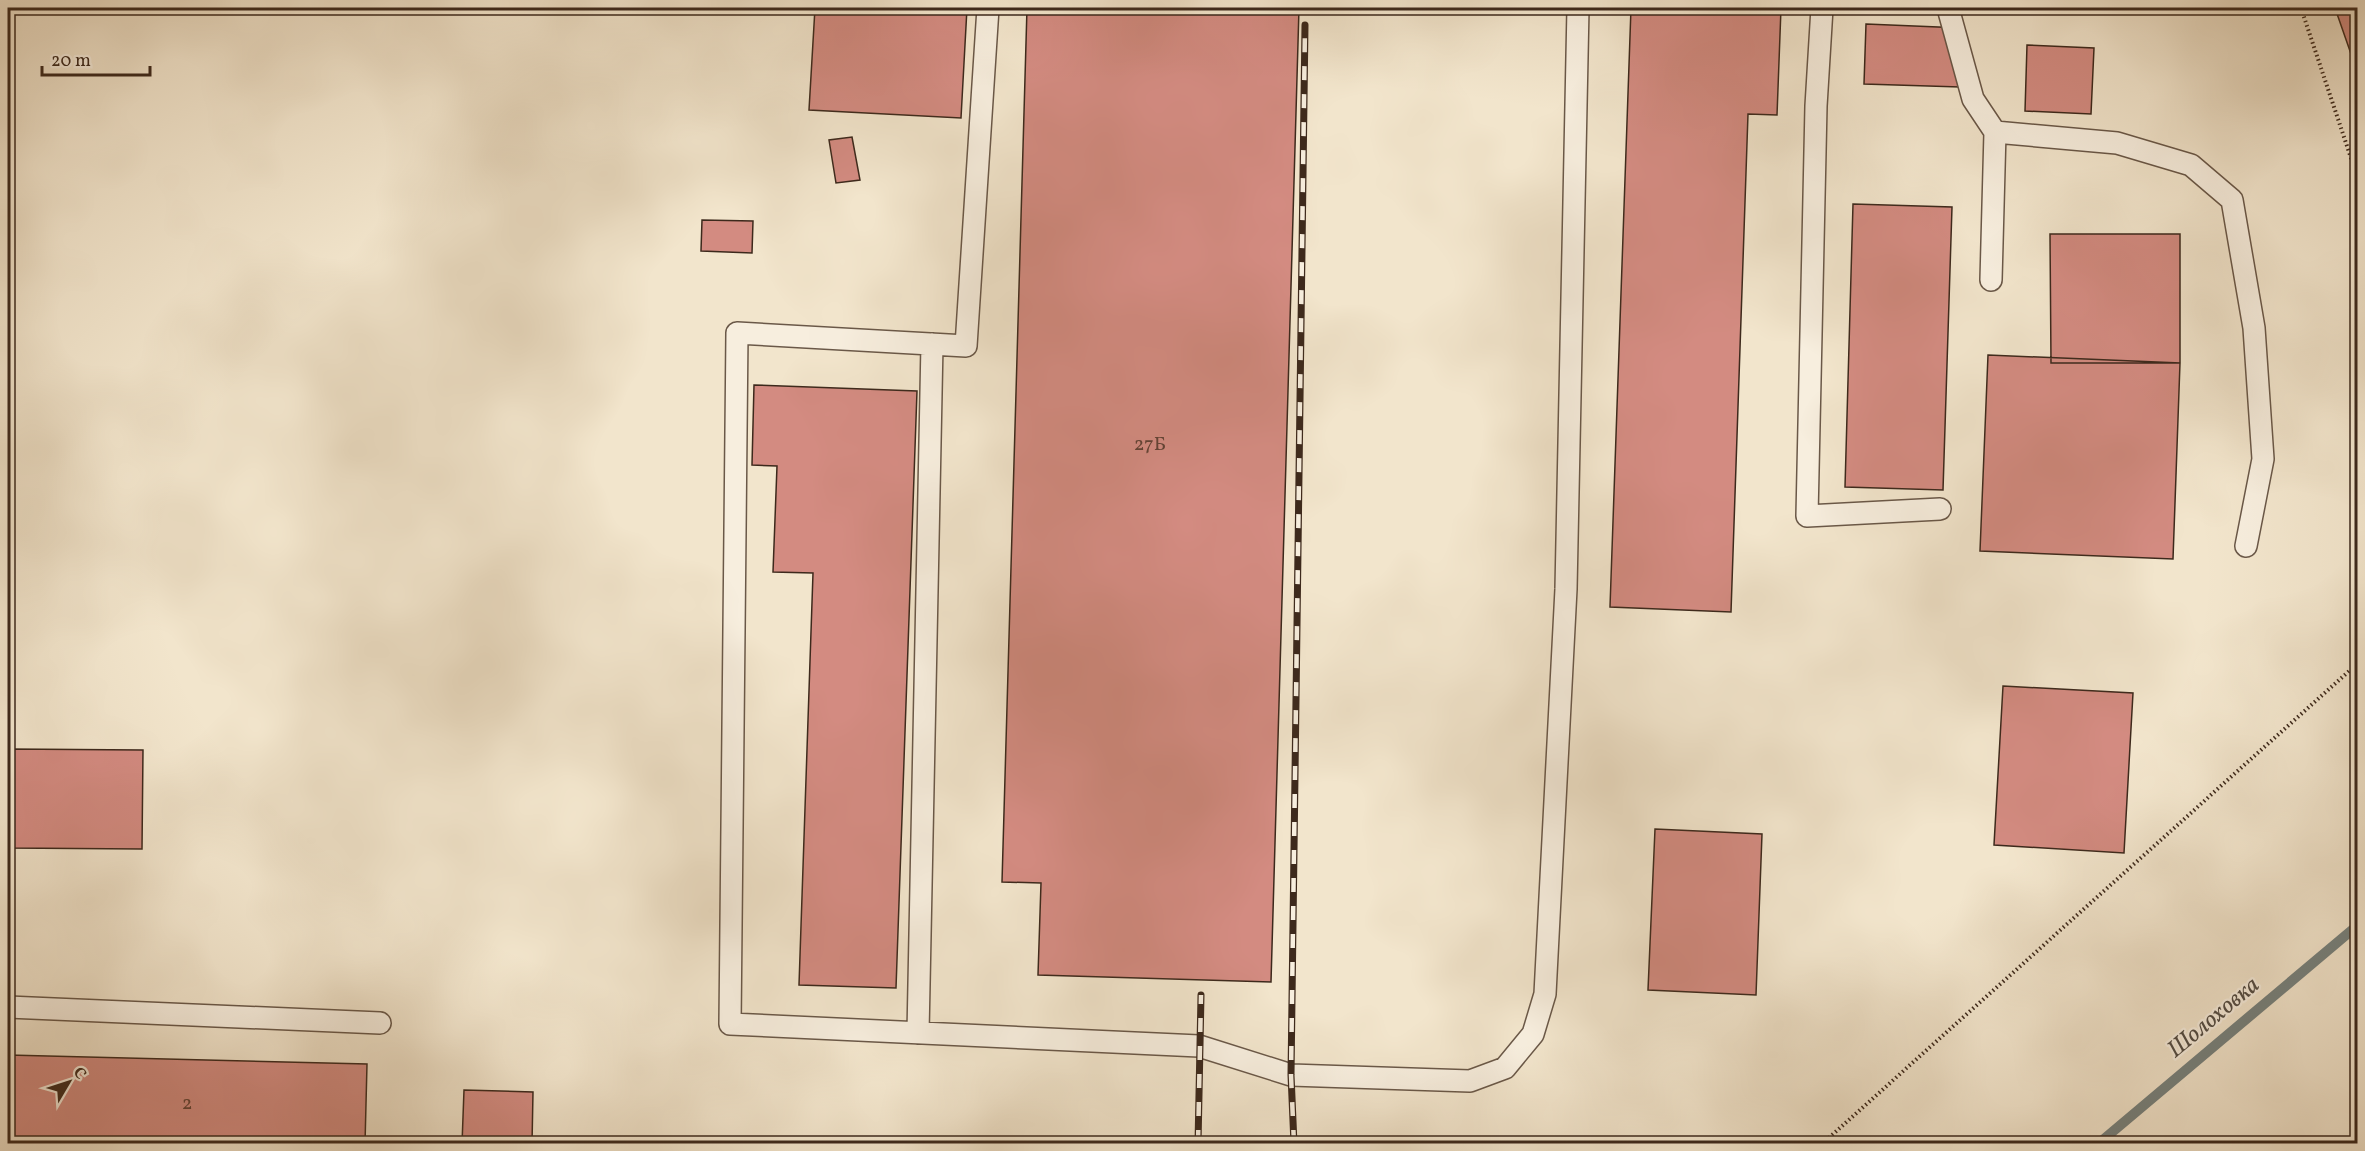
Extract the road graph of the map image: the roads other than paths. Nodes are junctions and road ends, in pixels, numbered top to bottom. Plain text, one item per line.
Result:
1 (988, 8) edge
2 (1578, 8) edge
3 (1822, 8) edge
4 (1948, 8) edge
5 (1995, 132) junction
6 (1990, 280) dead end
7 (932, 344) junction
8 (1940, 509) dead end
9 (2246, 546) dead end
10 (8, 1007) edge
11 (380, 1023) dead end
12 (918, 1033) junction

1 - 7 lane
2 - 12 lane
3 - 8 lane
4 - 5 lane
5 - 6 lane
5 - 9 lane
7 - 12 lane
7 - 12 lane
10 - 11 lane

